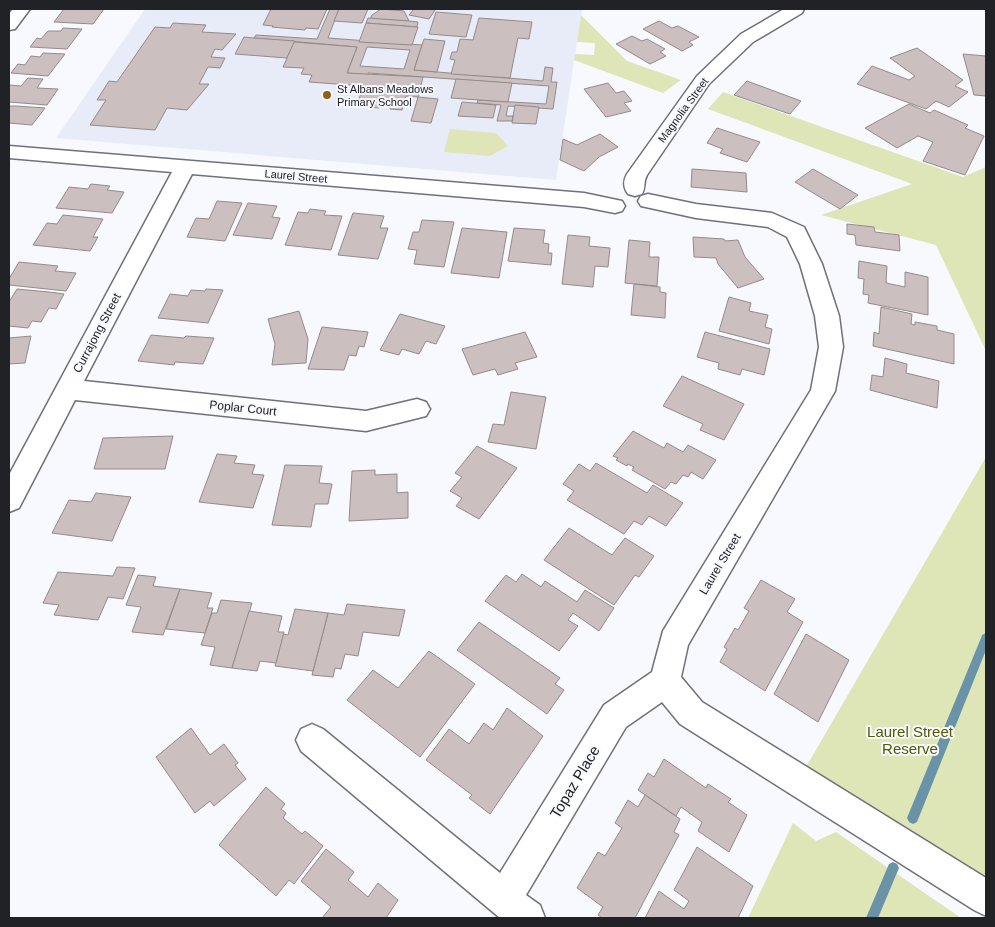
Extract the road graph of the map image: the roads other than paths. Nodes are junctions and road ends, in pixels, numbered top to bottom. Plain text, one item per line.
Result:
1 (22, 9) edge
2 (796, 9) edge
3 (9, 25) edge
4 (9, 152) edge
5 (185, 167) junction
6 (642, 195) junction
7 (67, 389) junction
8 (417, 410) dead end
9 (9, 500) edge
10 (665, 681) junction
11 (312, 740) dead end
12 (986, 898) edge
13 (515, 909) edge

1 - 3 street
2 - 6 street, Magnolia Street
4 - 5 street, Laurel Street
5 - 6 street, Laurel Street
5 - 7 street, Currajong Street
6 - 10 street, Laurel Street
7 - 8 street, Poplar Court
7 - 9 street, Currajong Street
10 - 12 street
10 - 13 street, Topaz Place
11 - 13 street, Topaz Place

